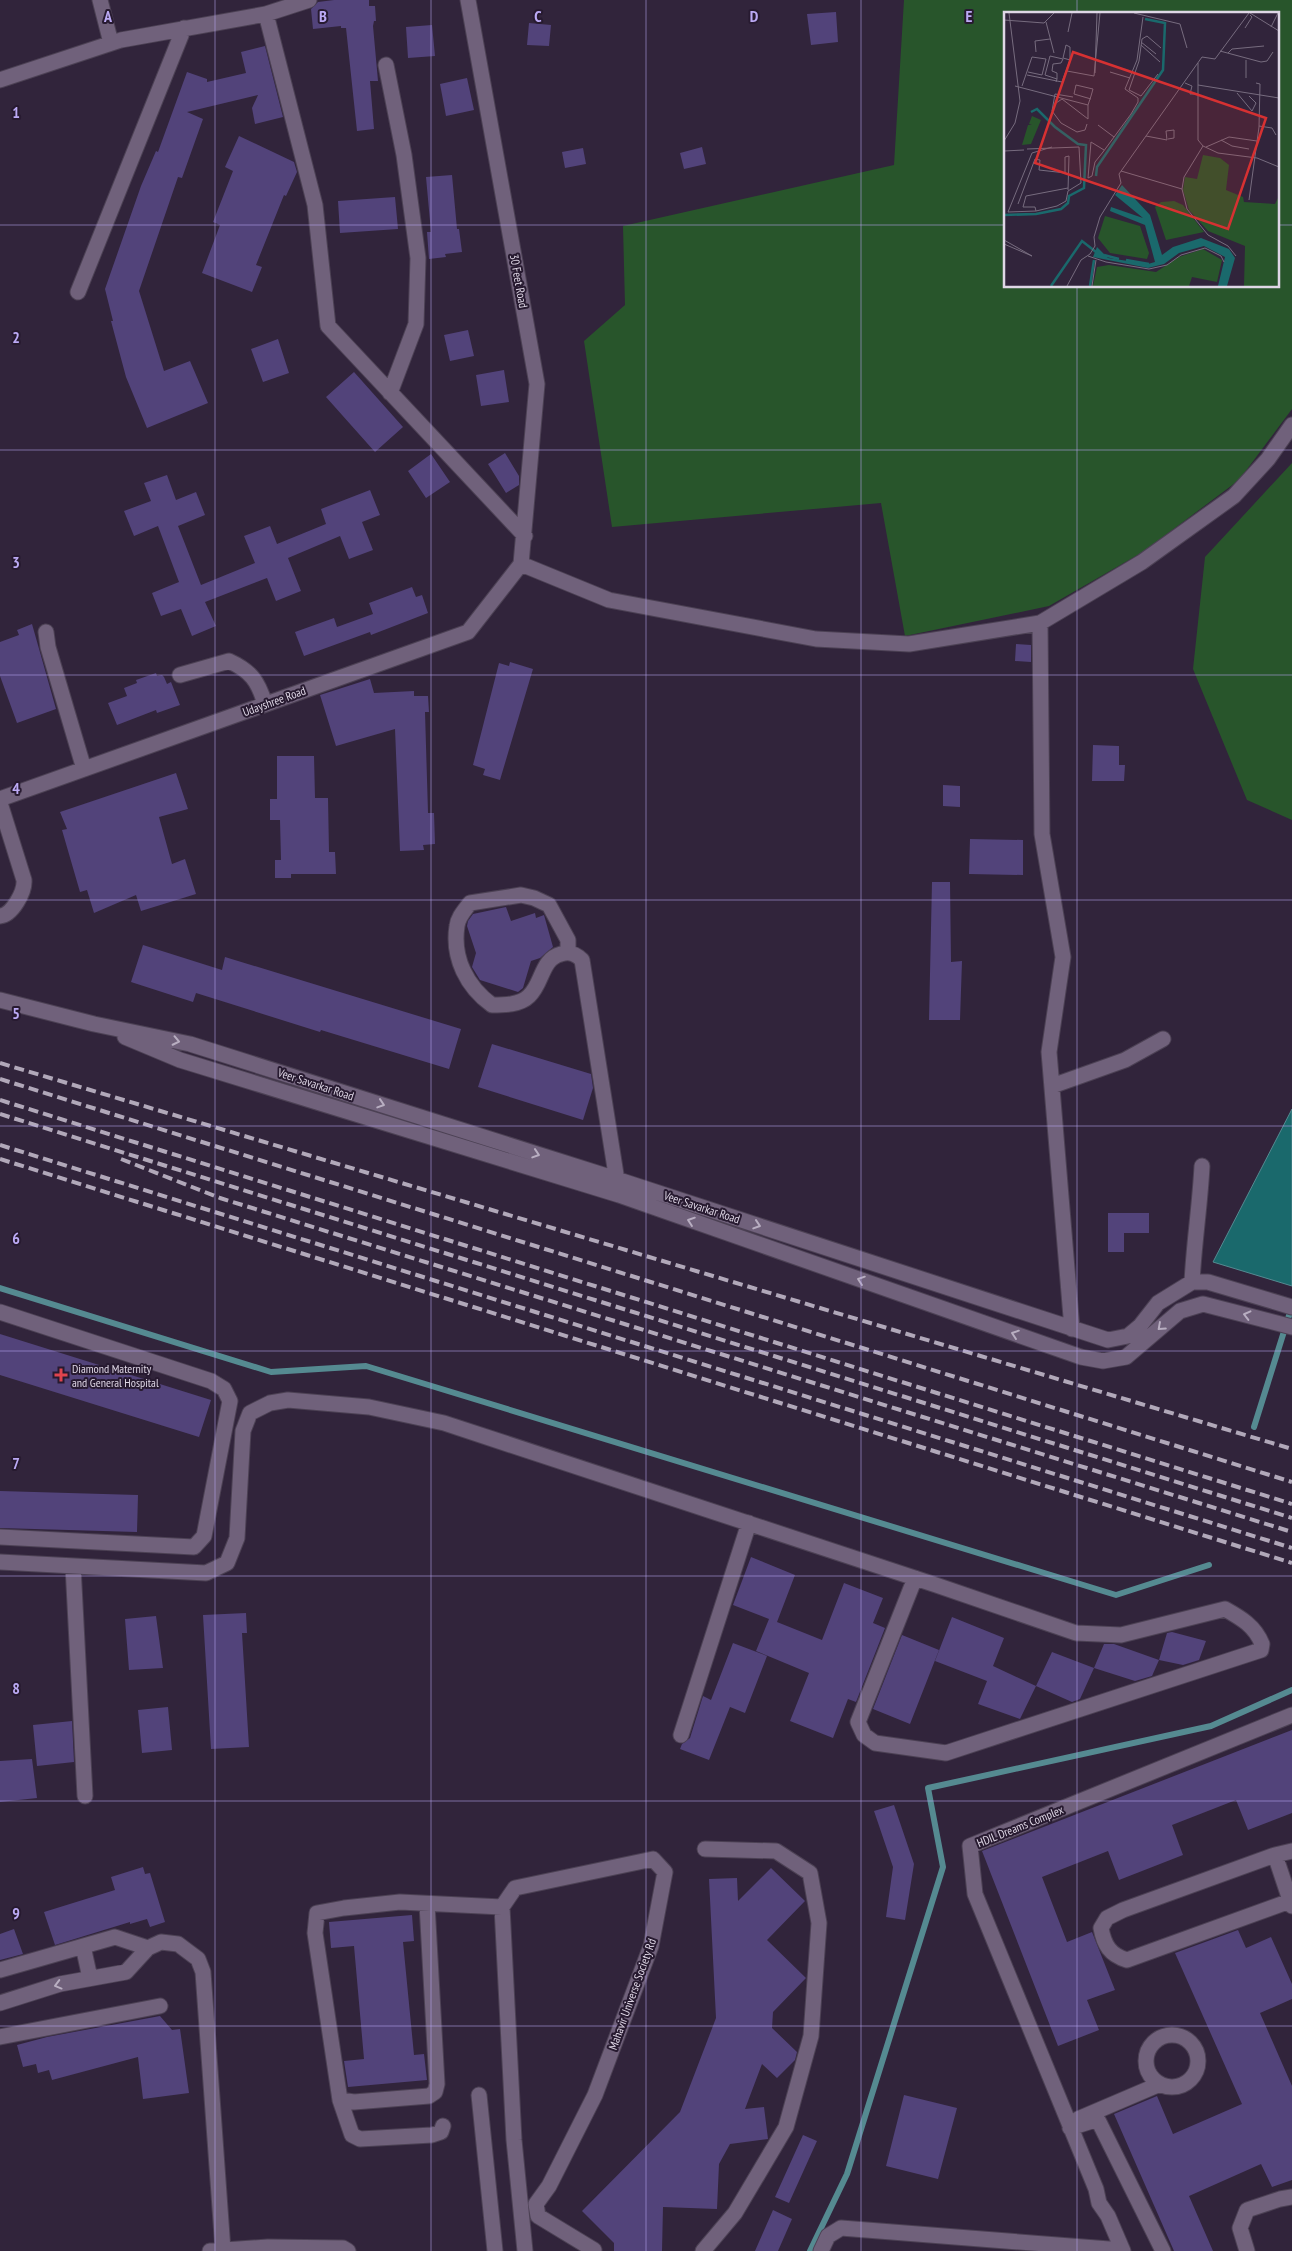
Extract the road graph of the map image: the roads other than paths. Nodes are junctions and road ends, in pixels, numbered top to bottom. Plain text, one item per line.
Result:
1 (100, 0) edge
2 (309, 0) edge
3 (468, 0) edge
4 (266, 14) junction
5 (184, 28) junction
6 (111, 43) junction
7 (386, 65) dead end
8 (0, 80) edge
9 (78, 292) dead end
10 (390, 393) junction
11 (1292, 425) edge
12 (525, 536) junction
13 (521, 564) junction
14 (1040, 623) junction
15 (46, 632) dead end
16 (180, 675) dead end
17 (265, 704) junction
18 (84, 769) junction
19 (0, 799) edge
20 (0, 803) edge
21 (0, 916) edge
22 (568, 952) junction
23 (0, 1000) edge
24 (94, 1024) junction
25 (1163, 1039) dead end
26 (1052, 1086) junction
27 (1202, 1166) dead end
28 (616, 1179) junction
29 (619, 1196) junction
30 (1192, 1282) junction
31 (1292, 1307) edge
32 (0, 1312) edge
33 (1292, 1327) edge
34 (1072, 1330) junction
35 (750, 1523) junction
36 (0, 1537) edge
37 (0, 1562) edge
38 (73, 1566) junction
39 (915, 1578) junction
40 (1292, 1715) edge
41 (681, 1735) dead end
42 (85, 1796) dead end
43 (705, 1849) dead end
44 (1292, 1851) edge
45 (1275, 1855) junction
46 (427, 1904) junction
47 (1291, 1904) edge
48 (502, 1906) junction
49 (83, 1946) junction
50 (148, 1948) junction
51 (0, 1970) edge
52 (90, 1978) junction
53 (0, 2003) edge
54 (160, 2006) dead end
55 (0, 2037) edge
56 (1160, 2084) dead end
57 (479, 2095) dead end
58 (340, 2100) junction
59 (443, 2126) dead end
60 (1069, 2126) junction
61 (1292, 2197) edge
62 (1069, 2248) edge
63 (216, 2250) edge
64 (594, 2250) edge
65 (1123, 2250) edge
66 (348, 2251) edge
67 (495, 2251) edge
68 (525, 2251) edge
69 (703, 2251) edge
70 (821, 2251) edge
71 (1163, 2251) edge
72 (1247, 2251) edge

1 - 6 street
2 - 4 street
3 - 12 street, 30 Feet Road
4 - 5 street
4 - 10 street
5 - 6 street
5 - 9 street
6 - 8 street
7 - 10 street
10 - 12 street
11 - 14 street
12 - 13 street, 30 Feet Road
13 - 14 street
13 - 17 street, Udayshree Road
14 - 26 street
15 - 18 street
16 - 17 street
17 - 18 street, Udayshree Road
18 - 19 street, Udayshree Road
20 - 21 street
22 - 22 street
22 - 28 street
23 - 24 street, Veer Savarkar Road
24 -> 28 street, Veer Savarkar Road
24 - 29 street, Veer Savarkar Road
25 - 26 street
26 - 34 street
27 - 30 street
28 - 29 street
28 -> 34 street, Veer Savarkar Road
33 -> 29 street, Veer Savarkar Road
30 - 31 street
30 - 34 street, Veer Savarkar Road
32 - 36 street
35 - 38 street
35 - 39 street
35 - 41 street
37 - 38 street
38 - 42 street
39 - 39 street
40 - 60 street, HDIL Dreams Complex
43 - 69 street
44 - 45 street
45 - 47 street
45 - 47 street
46 - 48 street
46 - 58 street
46 - 58 street
48 - 64 street, Mahavir Universe Society Rd
48 - 68 street
49 - 50 street
49 - 51 street
49 - 52 street
50 - 52 street
50 - 63 street
52 -> 53 street
54 - 55 street
56 - 60 street
57 - 67 street
58 - 59 street
60 - 65 street, HDIL Dreams Complex
60 - 71 street
61 - 72 street
62 - 65 street
62 - 70 street
63 - 66 street

